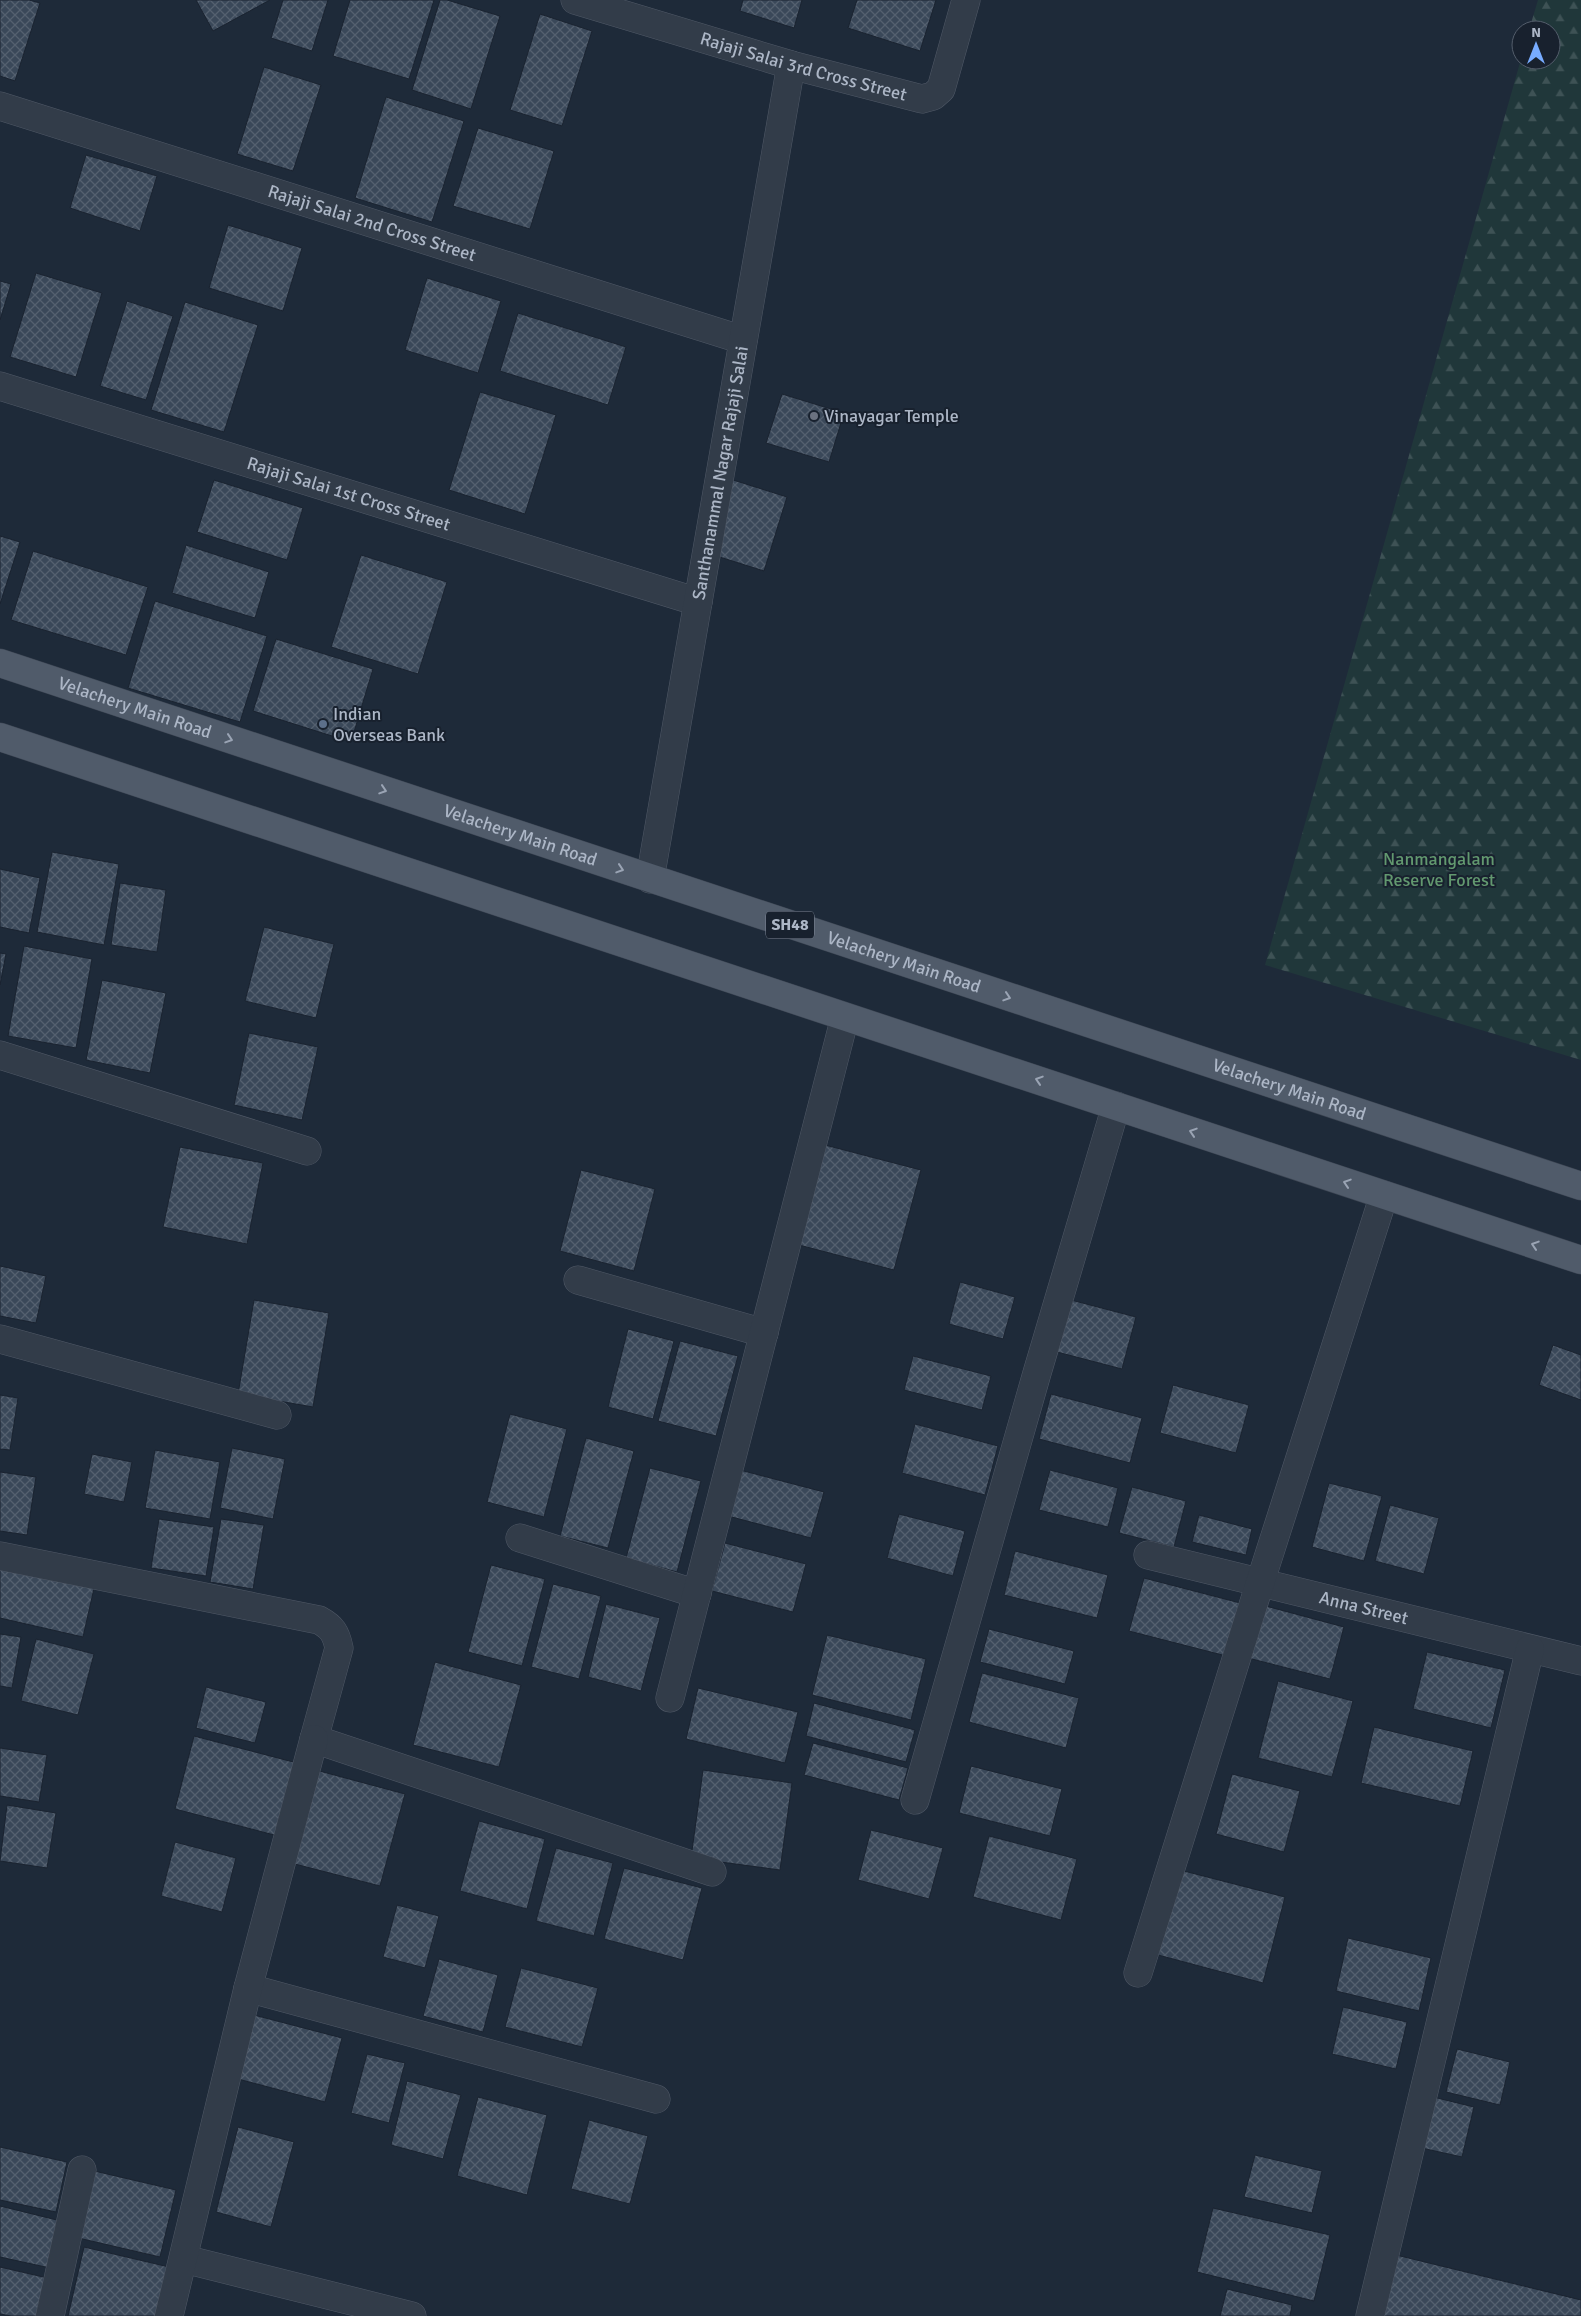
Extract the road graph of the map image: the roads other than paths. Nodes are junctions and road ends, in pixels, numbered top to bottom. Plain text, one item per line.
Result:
1 (574, 0) edge
2 (966, 0) edge
3 (791, 65) junction
4 (0, 106) edge
5 (743, 340) junction
6 (0, 386) edge
7 (698, 602) junction
8 (0, 663) edge
9 (1, 741) edge
10 (650, 879) junction
11 (846, 1017) junction
12 (0, 1054) edge
13 (1116, 1106) junction
14 (307, 1151) dead end
15 (1581, 1186) edge
16 (1384, 1195) junction
17 (1581, 1260) edge
18 (578, 1280) dead end
19 (764, 1333) junction
20 (0, 1339) edge
21 (277, 1415) dead end
22 (520, 1538) dead end
23 (1148, 1554) dead end
24 (0, 1556) edge
25 (1260, 1583) junction
26 (697, 1594) junction
27 (1530, 1649) junction
28 (1581, 1661) edge
29 (670, 1698) dead end
30 (314, 1739) junction
31 (915, 1800) dead end
32 (712, 1872) dead end
33 (1138, 1973) dead end
34 (248, 1988) junction
35 (656, 2099) dead end
36 (82, 2170) dead end
37 (184, 2258) junction
38 (50, 2316) edge
39 (169, 2316) edge
40 (412, 2316) edge
41 (1370, 2316) edge

1 - 3 street, Rajaji Salai 3rd Cross Street
2 - 3 street, Rajaji Salai 3rd Cross Street
3 - 5 street, Santhanammal Nagar Rajaji Salai
4 - 5 street, Rajaji Salai 2nd Cross Street
5 - 7 street, Santhanammal Nagar Rajaji Salai
6 - 7 street, Rajaji Salai 1st Cross Street
7 - 10 street, Santhanammal Nagar Rajaji Salai
8 -> 10 main road, Velachery Main Road / SH48
9 - 11 main road
10 -> 15 main road, Velachery Main Road / SH48
13 -> 11 main road
11 - 19 street
12 - 14 street
16 -> 13 main road
13 - 31 street
17 -> 16 main road
16 - 25 street
18 - 19 street
19 - 26 street
20 - 21 street
22 - 26 street
23 - 25 street, Anna Street
24 - 30 street
25 - 27 street, Anna Street
25 - 33 street
26 - 29 street
27 - 28 street, Anna Street
27 - 41 street
30 - 32 street
30 - 34 street
34 - 35 street
34 - 37 street
36 - 38 street
37 - 39 street
37 - 40 street

